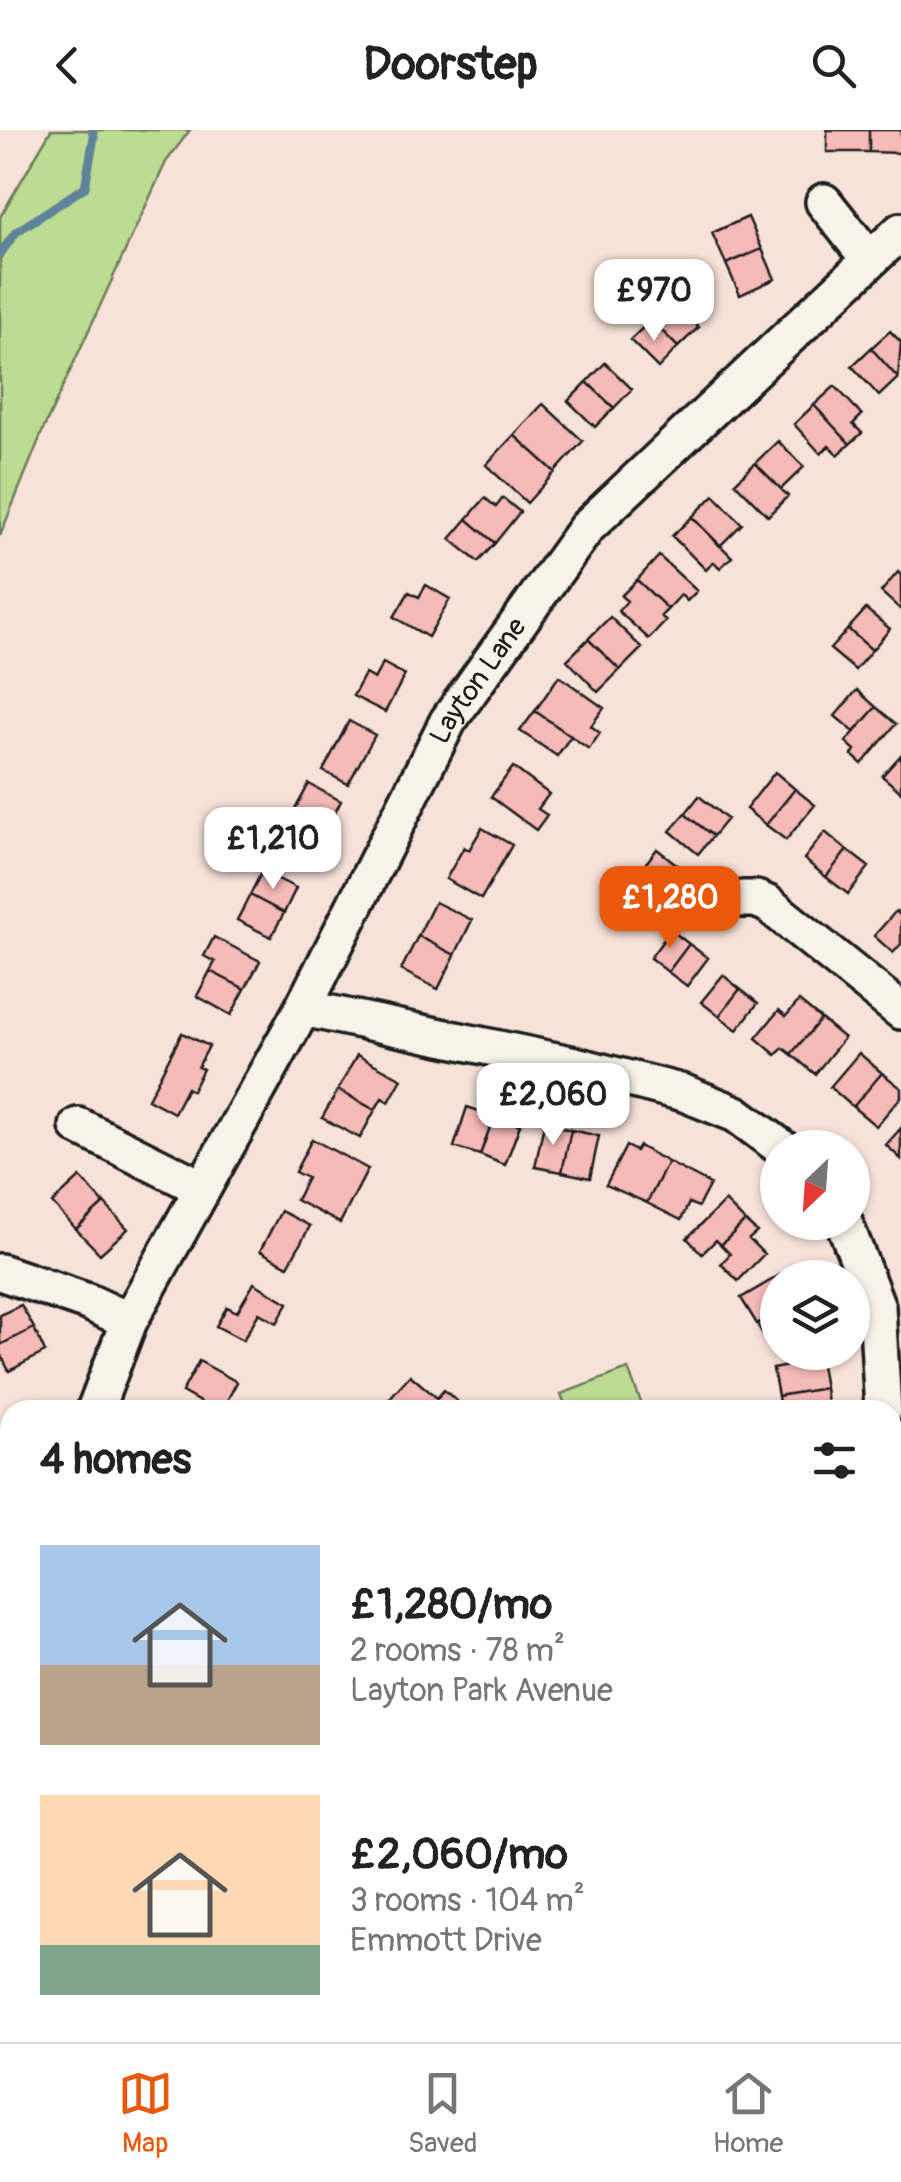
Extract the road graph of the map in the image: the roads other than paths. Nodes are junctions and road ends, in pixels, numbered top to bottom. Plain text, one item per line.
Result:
1 (824, 202) dead end
2 (901, 231) edge
3 (869, 258) junction
4 (743, 899) dead end
5 (304, 1008) junction
6 (901, 1011) edge
7 (78, 1126) dead end
8 (760, 1132) edge
9 (202, 1188) junction
10 (851, 1240) edge
11 (0, 1272) edge
12 (128, 1321) junction
13 (99, 1400) edge
14 (882, 1400) edge

1 - 3 street
2 - 3 street, Layton Lane
3 - 5 street, Layton Lane
4 - 6 street
5 - 8 street
5 - 9 street, Layton Lane
7 - 9 street
9 - 12 street, Layton Lane
10 - 14 street
11 - 12 street
12 - 13 street, Layton Lane

